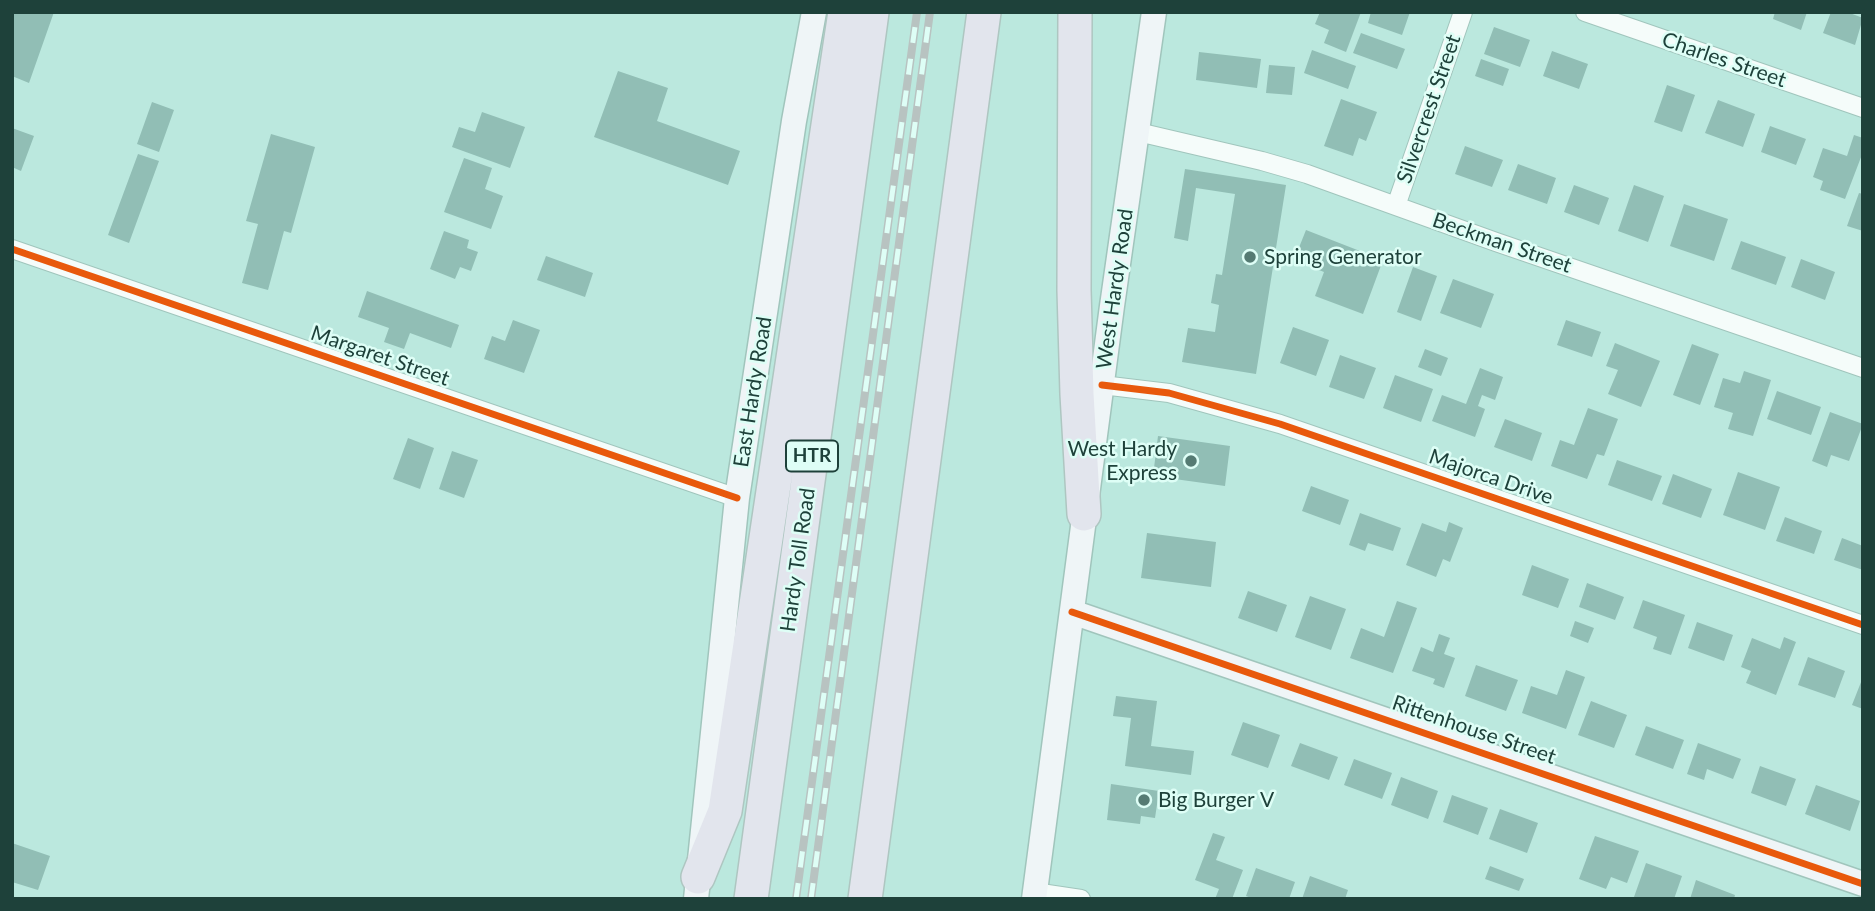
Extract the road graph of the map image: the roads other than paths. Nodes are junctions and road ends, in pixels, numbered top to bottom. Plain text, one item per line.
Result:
1 (814, 12) edge
2 (845, 12) edge
3 (872, 12) edge
4 (984, 12) edge
5 (1075, 12) edge
6 (1154, 12) edge
7 (1463, 12) edge
8 (1585, 12) edge
9 (1863, 108) edge
10 (1138, 132) junction
11 (1396, 206) junction
12 (12, 249) edge
13 (1863, 368) edge
14 (1102, 385) junction
15 (737, 498) junction
16 (1084, 514) junction
17 (1072, 612) junction
18 (1863, 625) edge
19 (1863, 884) edge
20 (697, 888) edge
21 (1034, 895) edge
22 (751, 899) edge
23 (865, 899) edge
24 (1081, 899) edge

1 - 15 main road, East Hardy Road
2 - 20 highway
3 - 22 highway, Hardy Toll Road / HTR
4 - 23 highway
5 - 16 highway
6 - 10 main road, West Hardy Road
7 - 11 street, Silvercrest Street
8 - 9 street, Charles Street
10 - 11 street, Beckman Street
10 - 14 main road, West Hardy Road
11 - 13 street, Beckman Street
12 - 15 street, Margaret Street
14 - 16 main road, West Hardy Road
14 - 18 street, Majorca Drive
15 - 20 main road, East Hardy Road
16 - 17 main road, West Hardy Road
17 - 19 main road, Rittenhouse Street
17 - 21 main road, West Hardy Road
21 - 24 street

